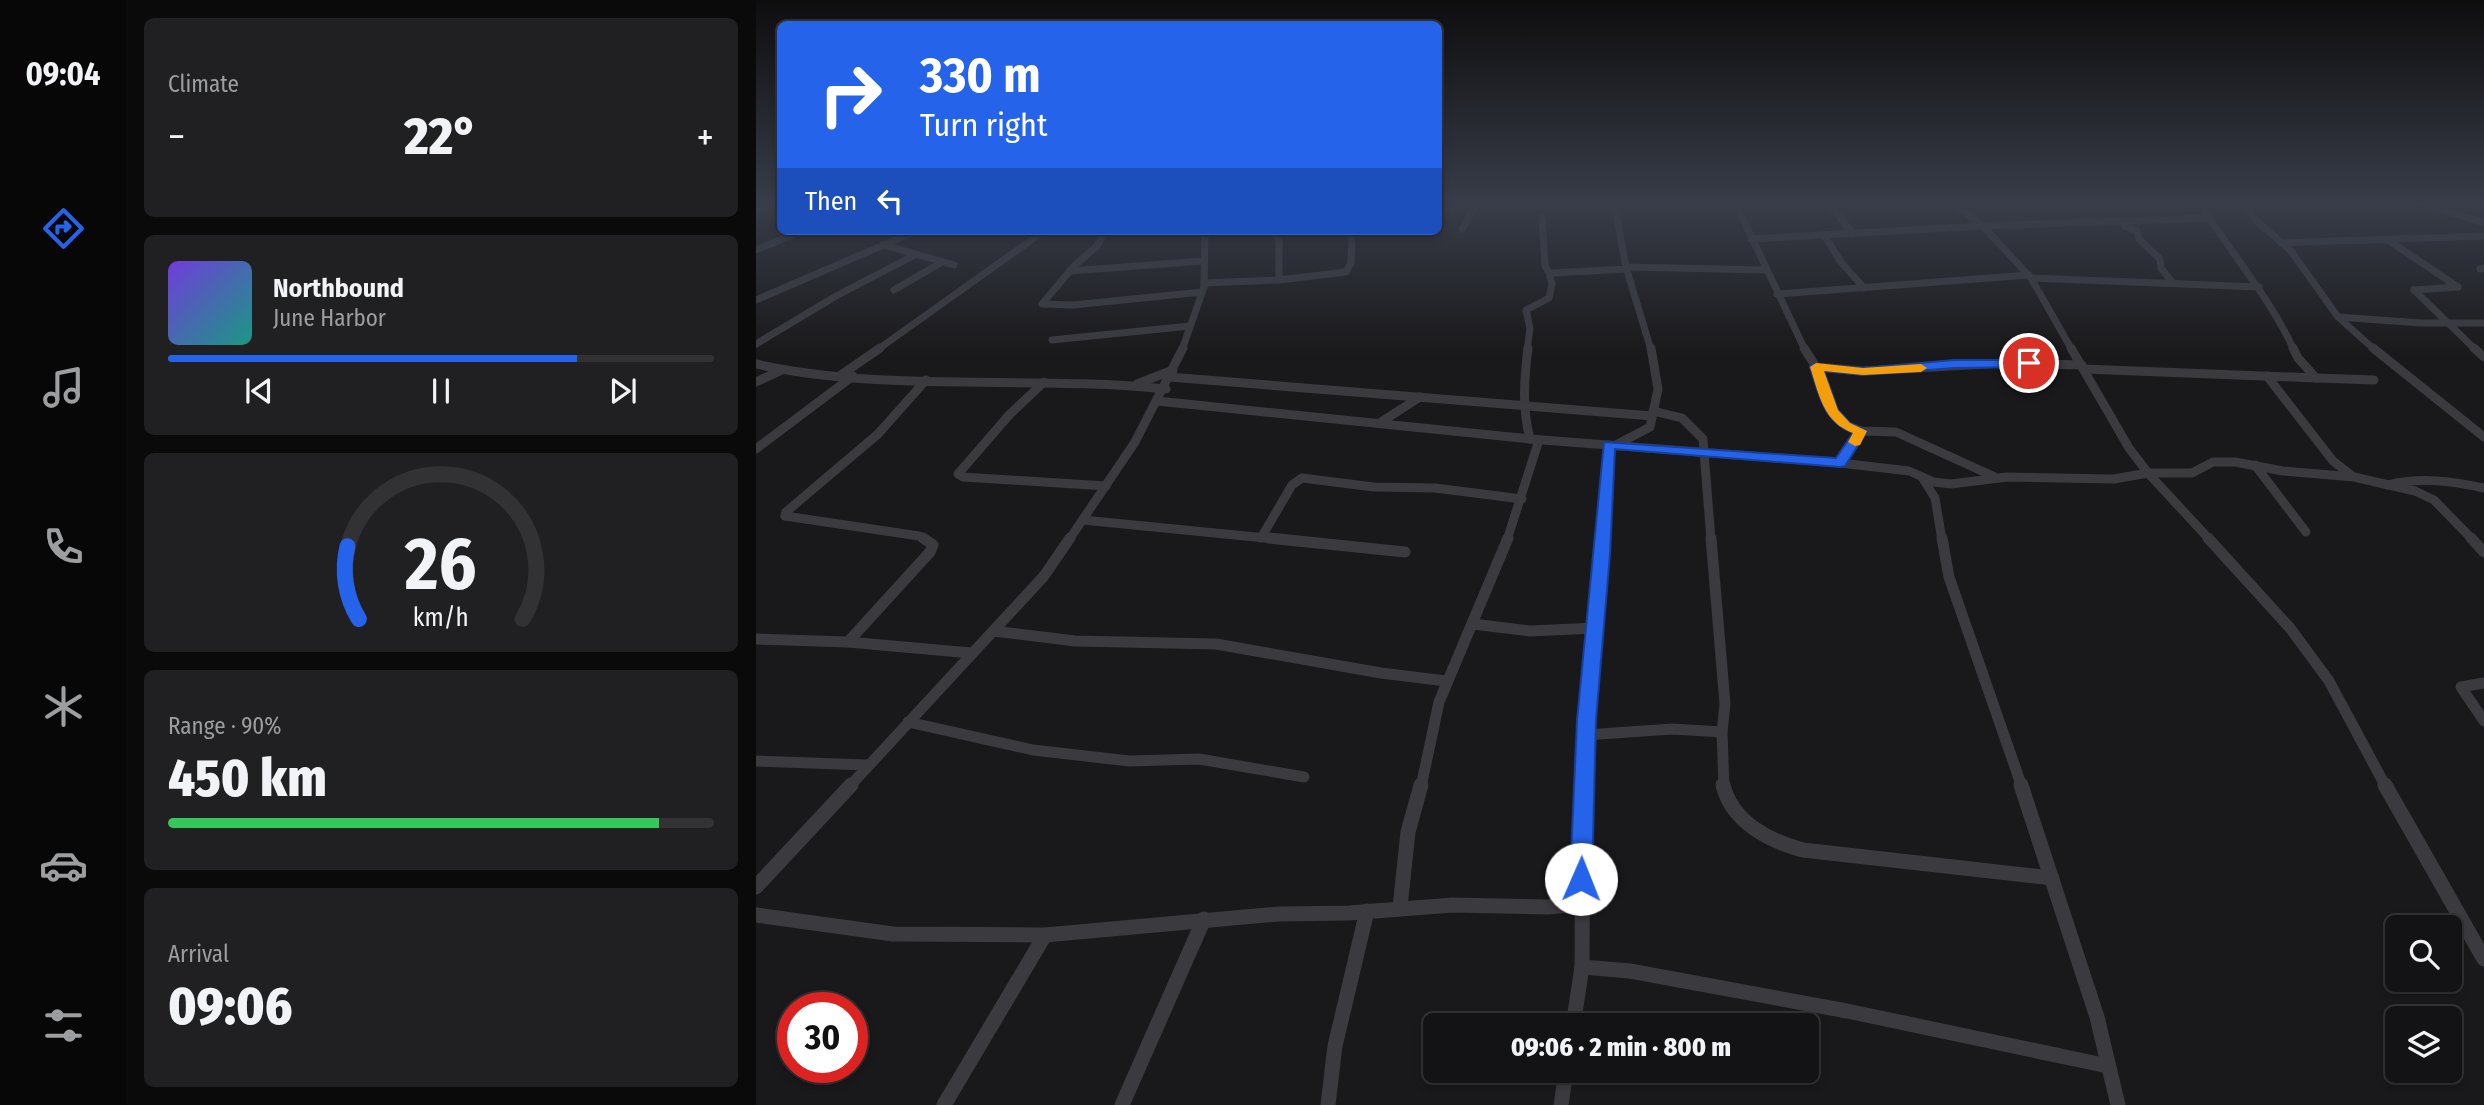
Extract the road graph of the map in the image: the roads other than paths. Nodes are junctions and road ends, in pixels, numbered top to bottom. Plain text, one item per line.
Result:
1 (862, 254) edge
2 (907, 254) edge
3 (1014, 254) edge
4 (1089, 254) edge
5 (1204, 254) edge
6 (1279, 254) edge
7 (1351, 254) edge
8 (1544, 254) edge
9 (1624, 254) edge
10 (1758, 254) edge
11 (1836, 254) edge
12 (2009, 254) edge
13 (2154, 254) edge
14 (2232, 254) edge
15 (2290, 254) edge
16 (2409, 254) edge
17 (913, 256) junction
18 (1204, 261) junction
19 (942, 262) junction
20 (954, 265) dead end
21 (1627, 268) junction
22 (1765, 270) junction
23 (1070, 271) junction
24 (1550, 274) junction
25 (2030, 276) junction
26 (1279, 280) junction
27 (2172, 282) junction
28 (2259, 287) junction
29 (1203, 288) junction
30 (1864, 288) junction
31 (894, 290) dead end
32 (1777, 294) junction
33 (756, 300) edge
34 (2338, 317) junction
35 (2446, 323) junction
36 (2484, 323) edge
37 (1190, 326) junction
38 (1052, 340) dead end
39 (756, 344) edge
40 (2484, 357) edge
41 (756, 364) edge
42 (1816, 367) junction
43 (2083, 367) junction
44 (786, 369) junction
45 (841, 375) junction
46 (853, 376) junction
47 (2267, 376) junction
48 (2316, 378) junction
49 (1169, 379) junction
50 (926, 380) junction
51 (2374, 380) dead end
52 (756, 382) edge
53 (1044, 382) junction
54 (1134, 385) junction
55 (1420, 397) junction
56 (1157, 401) junction
57 (1524, 405) junction
58 (1653, 413) junction
59 (1381, 422) junction
60 (1861, 431) junction
61 (2484, 437) edge
62 (1534, 439) junction
63 (1612, 445) junction
64 (756, 449) edge
65 (1706, 454) junction
66 (1840, 463) junction
67 (2255, 465) junction
68 (2148, 474) junction
69 (1922, 477) junction
70 (2354, 477) junction
71 (1997, 478) junction
72 (1951, 484) junction
73 (1105, 486) junction
74 (2383, 486) junction
75 (2484, 488) edge
76 (1936, 498) junction
77 (1522, 499) junction
78 (1083, 520) junction
79 (2306, 532) dead end
80 (1261, 538) junction
81 (1405, 552) dead end
82 (2484, 552) edge
83 (1473, 624) junction
84 (1596, 628) junction
85 (993, 631) junction
86 (756, 639) edge
87 (848, 642) junction
88 (971, 653) junction
89 (1447, 681) junction
90 (2484, 684) edge
91 (2484, 721) edge
92 (908, 722) junction
93 (1723, 732) junction
94 (1586, 736) junction
95 (756, 761) edge
96 (867, 765) junction
97 (1304, 777) dead end
98 (2052, 878) junction
99 (756, 887) edge
100 (1581, 904) junction
101 (1400, 907) junction
102 (1367, 911) junction
103 (756, 915) edge
104 (1204, 919) junction
105 (1045, 935) junction
106 (2484, 959) edge
107 (1582, 967) junction
108 (1575, 1013) edge
109 (2108, 1066) junction
110 (1564, 1083) edge
111 (944, 1105) edge
112 (1122, 1105) edge
113 (1328, 1105) edge
114 (1561, 1105) edge
115 (2118, 1105) edge

1 - 33 street
2 - 17 street
3 - 45 street
4 - 23 street
5 - 18 street
6 - 26 street
7 - 26 street
8 - 24 street
9 - 21 street
10 - 22 street
11 - 30 street
12 - 25 street
13 - 27 street
14 - 28 street
15 - 34 street
16 - 35 street
17 - 19 street
17 - 39 street
18 - 23 street
18 - 29 street
19 - 20 street
19 - 31 street
21 - 22 street
21 - 24 street
21 - 58 street
22 - 32 street
23 - 29 street
24 - 57 street
25 - 27 street
25 - 30 street
25 - 43 street
26 - 29 street
27 - 28 street
28 - 48 street
29 - 37 street
30 - 32 street
32 - 42 street
34 - 35 street
34 - 61 street
35 - 36 street
35 - 40 street
37 - 38 street
37 - 49 street
41 - 44 street
42 - 43 street
42 - 60 street
43 - 47 street
43 - 68 street
44 - 45 street
44 - 52 street
45 - 46 street
46 - 50 street
46 - 64 street
47 - 48 street
47 - 70 street
48 - 51 street
49 - 54 street
49 - 54 street
49 - 55 street
49 - 56 street
50 - 53 street
50 - 87 street
53 - 54 street
53 - 73 street
55 - 57 street
55 - 59 street
56 - 59 street
56 - 73 street
57 - 58 street
57 - 62 street
58 - 63 street
58 - 65 street
59 - 62 street
60 - 66 street
60 - 71 street
62 - 63 street
62 - 77 street
63 - 65 street
63 - 84 street
65 - 66 street
65 - 93 street
66 - 69 street
67 - 68 street
67 - 70 street
67 - 79 street
68 - 71 street
68 - 106 street
69 - 72 street
69 - 76 street
70 - 74 street
71 - 72 street
72 - 76 street
73 - 78 street
74 - 75 street
74 - 82 street
76 - 98 street
77 - 80 street
77 - 83 street
78 - 80 street
78 - 85 street
80 - 81 street
83 - 84 street
83 - 89 street
84 - 94 street
85 - 88 street
85 - 89 street
86 - 87 street
87 - 88 street
88 - 92 street
89 - 101 street
90 - 91 street
92 - 96 street
92 - 97 street
93 - 94 street
93 - 98 street
94 - 100 street
95 - 96 street
96 - 99 street
98 - 109 street
100 - 101 street
100 - 107 street
101 - 102 street
102 - 104 street
102 - 113 street
103 - 105 street
104 - 105 street
104 - 112 street
105 - 111 street
107 - 108 street
107 - 109 street
109 - 115 street
110 - 114 street

